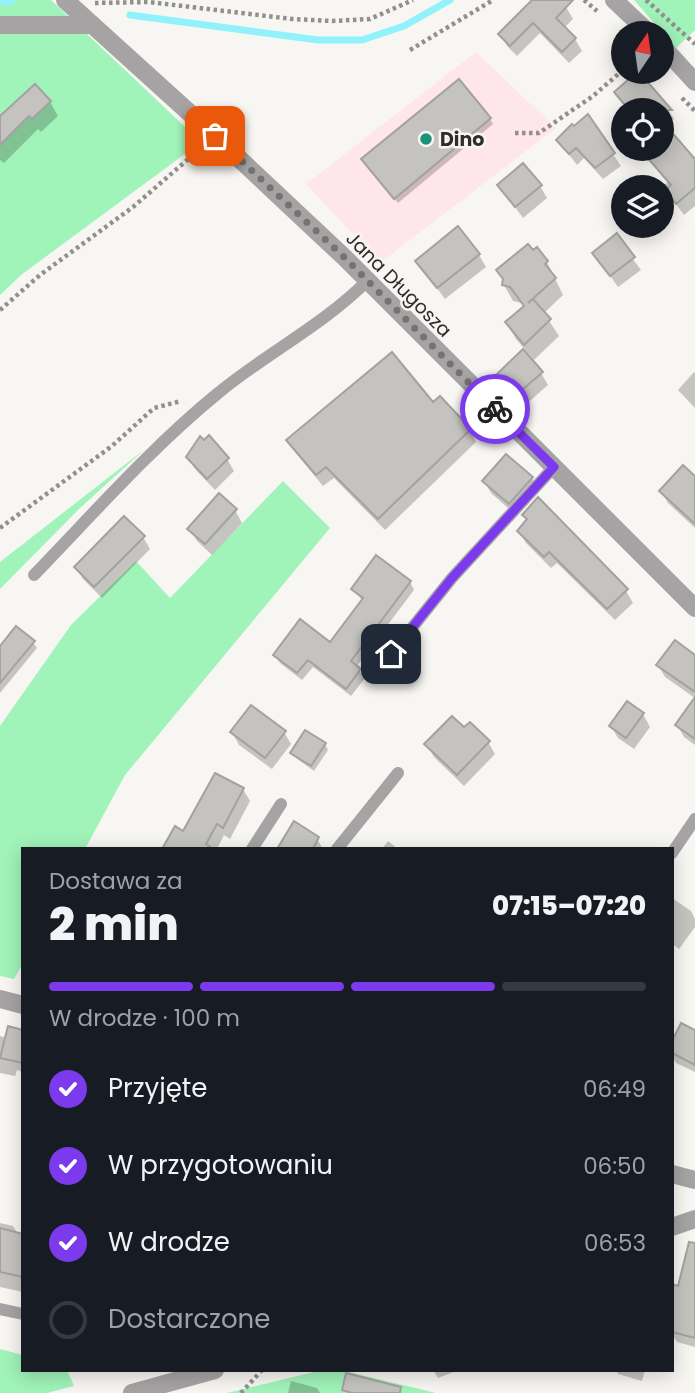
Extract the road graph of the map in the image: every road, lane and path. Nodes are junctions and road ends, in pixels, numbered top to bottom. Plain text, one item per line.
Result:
1 (65, 0) edge
2 (413, 0) edge
3 (493, 0) edge
4 (614, 0) edge
5 (646, 0) edge
6 (91, 4) dead end
7 (636, 21) edge
8 (0, 25) edge
9 (92, 25) junction
10 (695, 44) edge
11 (410, 50) dead end
12 (674, 59) edge
13 (611, 80) edge
14 (695, 82) edge
15 (515, 133) dead end
16 (215, 136) junction
17 (367, 281) junction
18 (0, 310) edge
19 (183, 400) dead end
20 (554, 467) junction
21 (0, 528) edge
22 (34, 575) dead end
23 (695, 608) edge
24 (391, 654) dead end
25 (398, 773) dead end
26 (281, 804) dead end
27 (695, 819) edge
28 (253, 847) edge
29 (339, 847) edge
30 (674, 850) edge
31 (0, 999) edge
32 (21, 1004) edge
33 (674, 1175) edge
34 (695, 1180) edge
35 (695, 1219) edge
36 (674, 1226) edge
37 (0, 1309) edge
38 (21, 1314) edge
39 (208, 1372) edge
40 (260, 1372) edge
41 (132, 1393) edge
42 (241, 1393) edge

1 - 9 street, Jana Długosza
2 - 6 path
3 - 11 path
4 - 7 street
5 - 10 path
8 - 9 street
9 - 16 street, Jana Długosza
12 - 14 street
13 - 15 path
16 - 17 street, Jana Długosza
16 - 18 path
17 - 20 street, Jana Długosza
17 - 22 lane
19 - 21 path
20 - 23 street, Jana Długosza
20 - 24 lane
25 - 29 lane
26 - 28 lane
27 - 30 lane
31 - 32 street
33 - 34 street
35 - 36 street
37 - 38 lane
39 - 41 street
40 - 42 path

